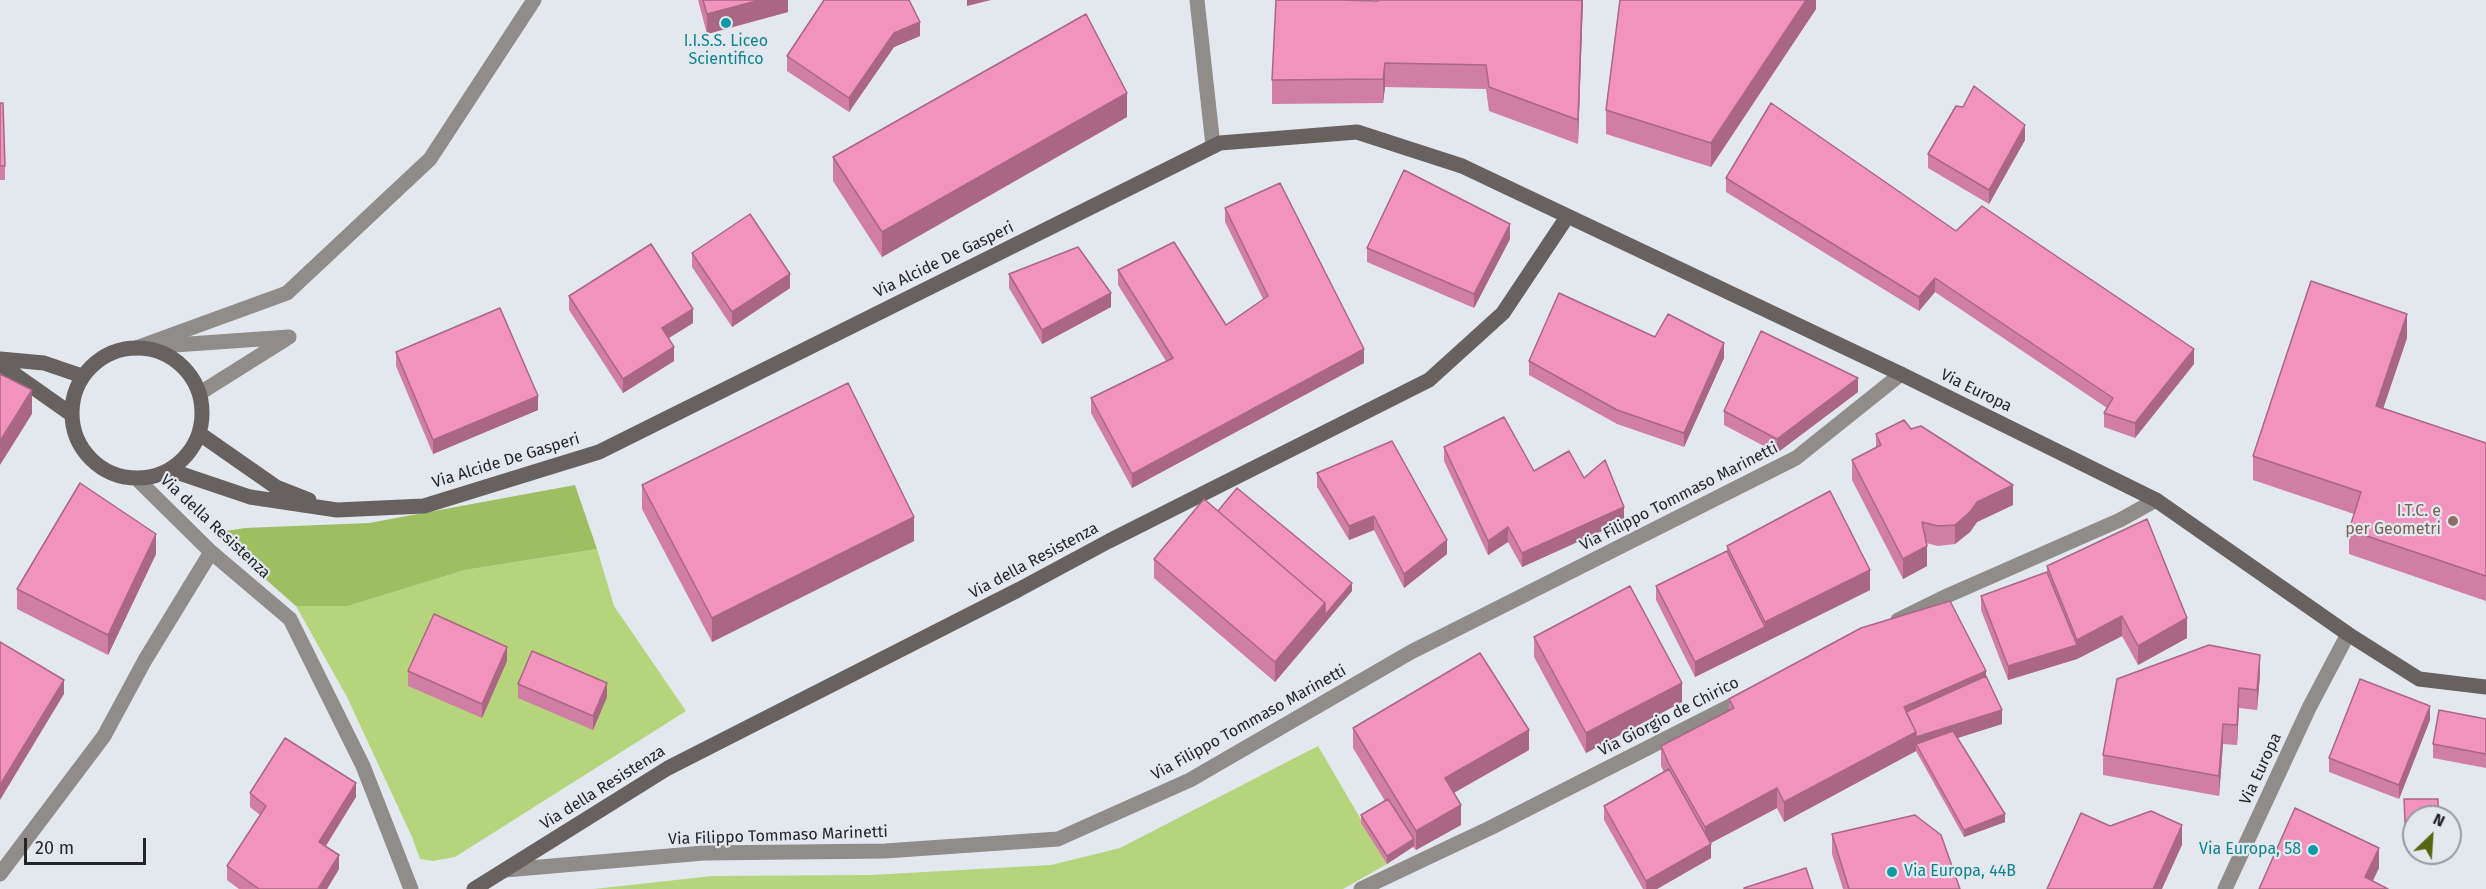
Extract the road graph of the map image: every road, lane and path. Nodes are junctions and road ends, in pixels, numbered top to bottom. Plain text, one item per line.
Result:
1 (534, 0) edge
2 (1197, 0) edge
3 (1213, 146) junction
4 (1567, 217) junction
5 (136, 348) junction
6 (0, 359) edge
7 (0, 364) edge
8 (1901, 374) junction
9 (82, 375) junction
10 (200, 393) junction
11 (71, 414) junction
12 (200, 434) junction
13 (170, 470) junction
14 (137, 479) junction
15 (2156, 500) junction
16 (337, 510) junction
17 (211, 552) junction
18 (1882, 628) edge
19 (2348, 634) junction
20 (2486, 687) edge
21 (1755, 693) edge
22 (505, 870) junction
23 (0, 874) edge
24 (411, 889) edge
25 (474, 889) edge
26 (1361, 889) edge
27 (2225, 889) edge

1 - 5 street
2 - 3 street
3 - 4 main road, Via Alcide De Gasperi
3 - 16 main road, Via Alcide De Gasperi
4 - 8 main road, Via Europa
4 - 22 main road, Via della Resistenza
5 - 9 main road
5 - 10 main road
5 - 10 street
6 - 9 main road
7 - 11 main road
8 - 15 main road, Via Europa
8 - 22 street, Via Filippo Tommaso Marinetti
9 - 11 main road
10 - 12 main road
11 - 14 main road
12 - 13 main road
12 - 16 main road
13 - 14 main road
13 - 16 main road
14 - 17 street, Via della Resistenza
15 - 18 street
15 - 19 main road, Via Europa
17 - 23 street
17 - 24 street, Via della Resistenza
19 - 20 main road, Via Europa
19 - 27 street, Via Europa
21 - 26 street, Via Giorgio de Chirico
22 - 25 main road, Via della Resistenza

